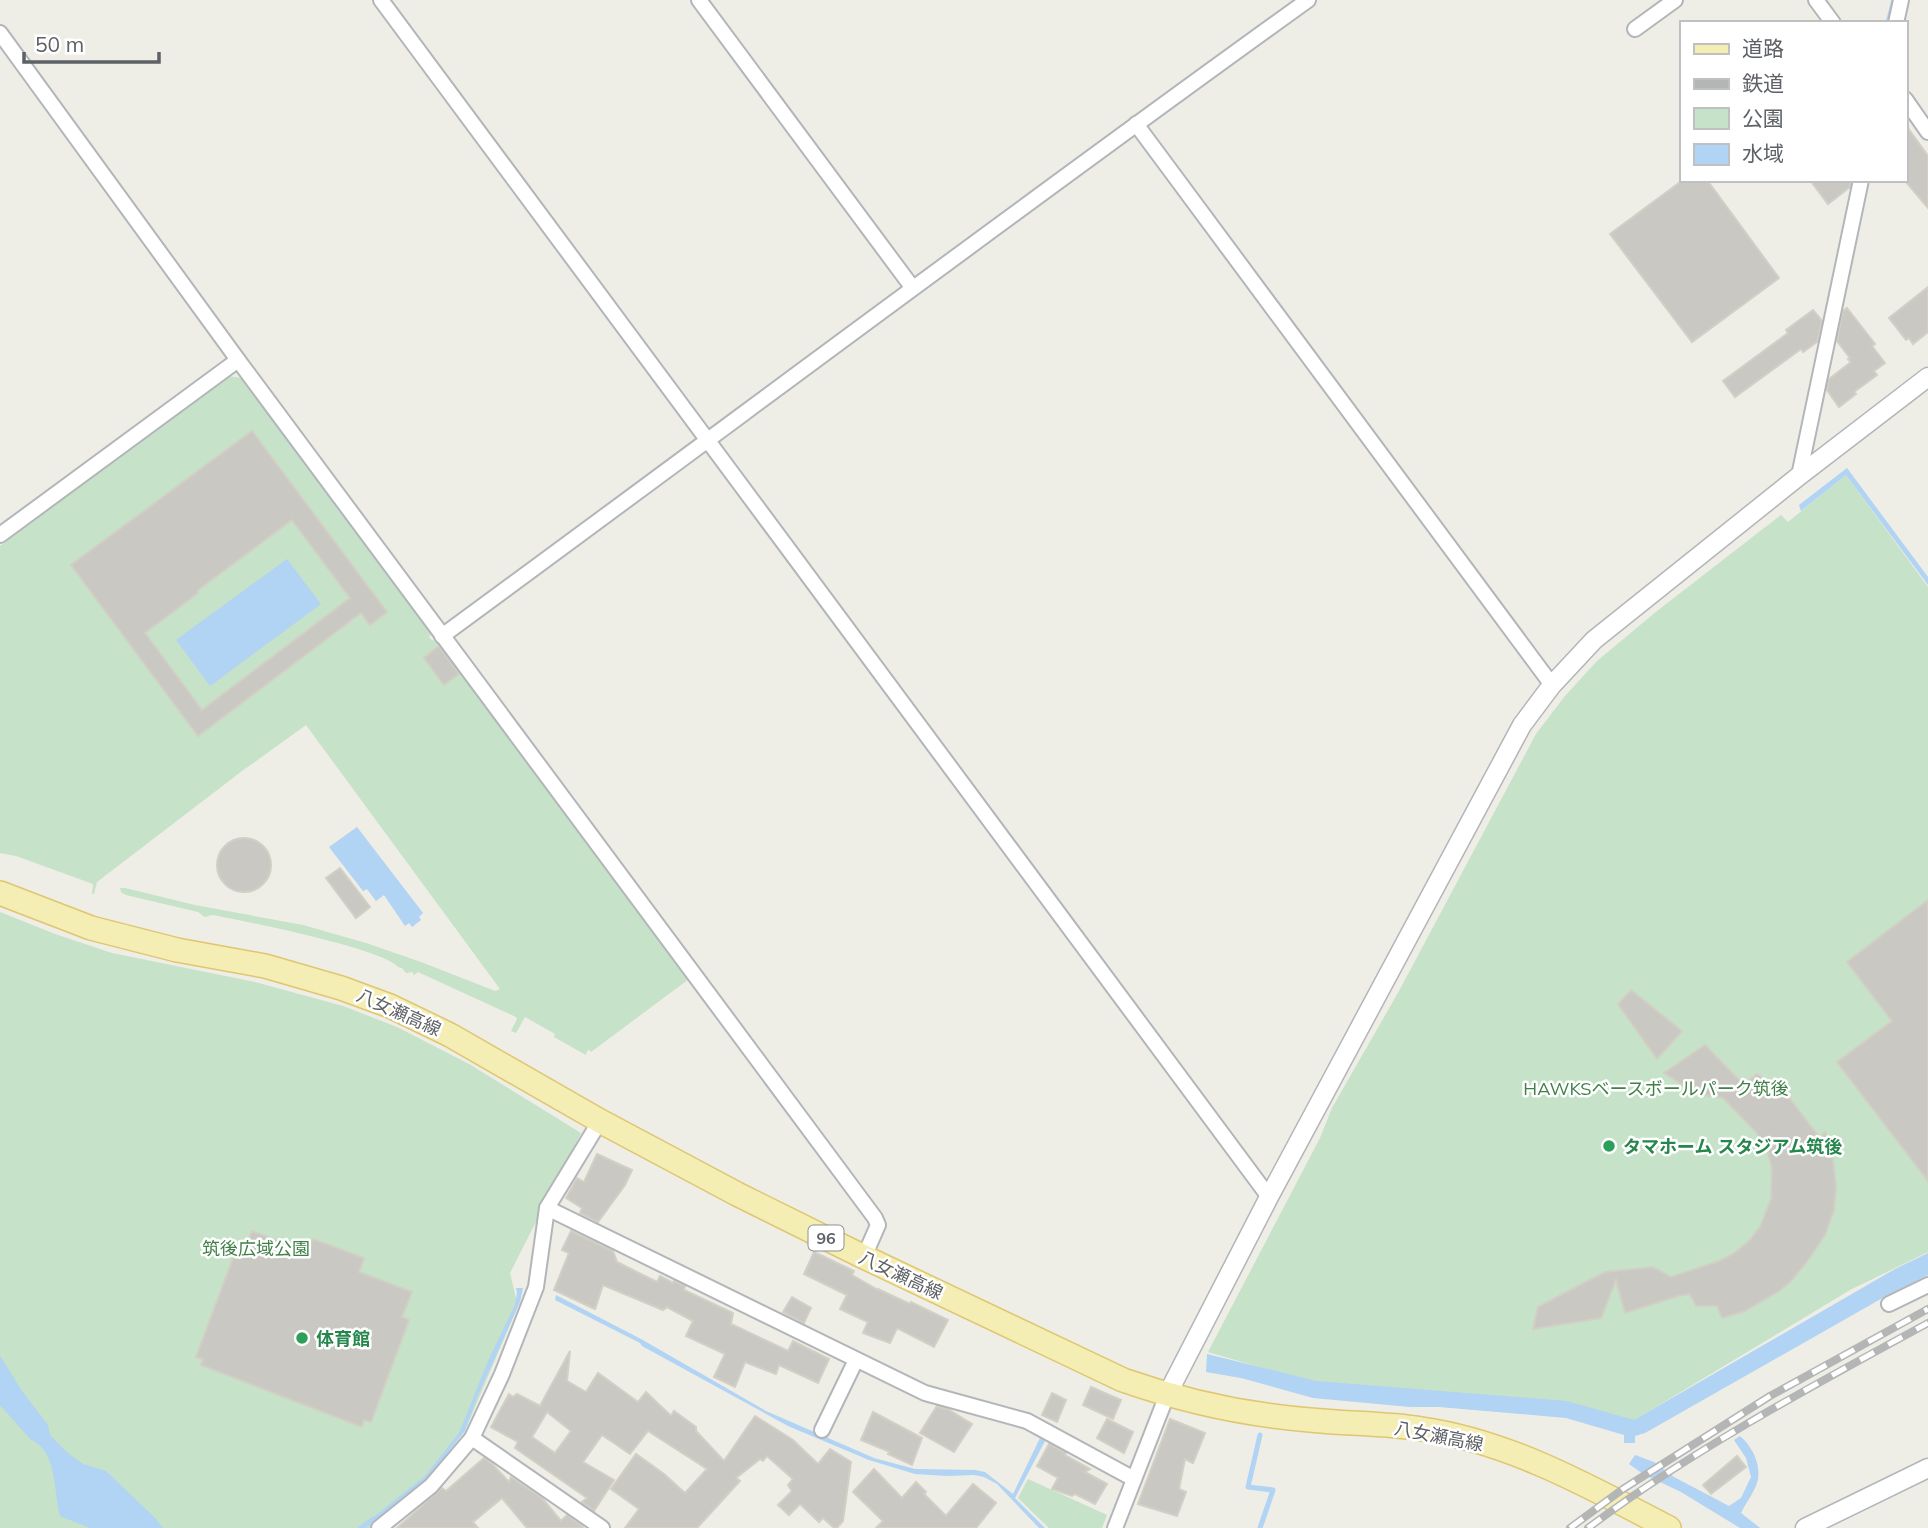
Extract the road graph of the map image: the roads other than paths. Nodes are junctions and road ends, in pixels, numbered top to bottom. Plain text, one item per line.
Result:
1 (381, 0) edge
2 (699, 0) edge
3 (1308, 0) edge
4 (1675, 0) edge
5 (1816, 0) edge
6 (1901, 0) edge
7 (1832, 21) edge
8 (1896, 21) edge
9 (1635, 29) dead end
10 (0, 33) edge
11 (1907, 102) edge
12 (1136, 124) junction
13 (1928, 131) edge
14 (1861, 182) edge
15 (912, 287) junction
16 (238, 360) junction
17 (1928, 377) edge
18 (708, 441) junction
19 (1799, 476) junction
20 (3, 526) edge
21 (442, 636) junction
22 (1552, 685) junction
23 (0, 893) edge
24 (600, 1121) junction
25 (1269, 1197) junction
26 (547, 1208) junction
27 (864, 1257) junction
28 (1928, 1285) edge
29 (1889, 1304) dead end
30 (856, 1360) junction
31 (1167, 1395) junction
32 (822, 1430) dead end
33 (472, 1438) junction
34 (1928, 1468) edge
35 (1134, 1479) junction
36 (379, 1528) edge
37 (602, 1528) edge
38 (1115, 1528) edge
39 (1669, 1528) edge
40 (1805, 1528) edge

1 - 18 street
2 - 15 street
3 - 12 street
4 - 9 street
5 - 7 street
6 - 8 street
10 - 16 street
11 - 13 street
12 - 15 street
12 - 22 street
14 - 19 street
15 - 18 street
16 - 20 street
16 - 21 street
17 - 19 street
18 - 21 street
18 - 25 street
19 - 22 street
21 - 27 street
22 - 25 street
23 - 24 main road, 八女瀬高線 / 96
24 - 26 street
24 - 27 main road, 八女瀬高線 / 96
25 - 31 street
26 - 30 street
26 - 33 street
27 - 31 main road, 八女瀬高線 / 96
28 - 29 street
30 - 32 street
30 - 35 street
31 - 35 street
31 - 39 main road, 八女瀬高線 / 96
33 - 36 street
33 - 37 street
34 - 40 street
35 - 38 street

